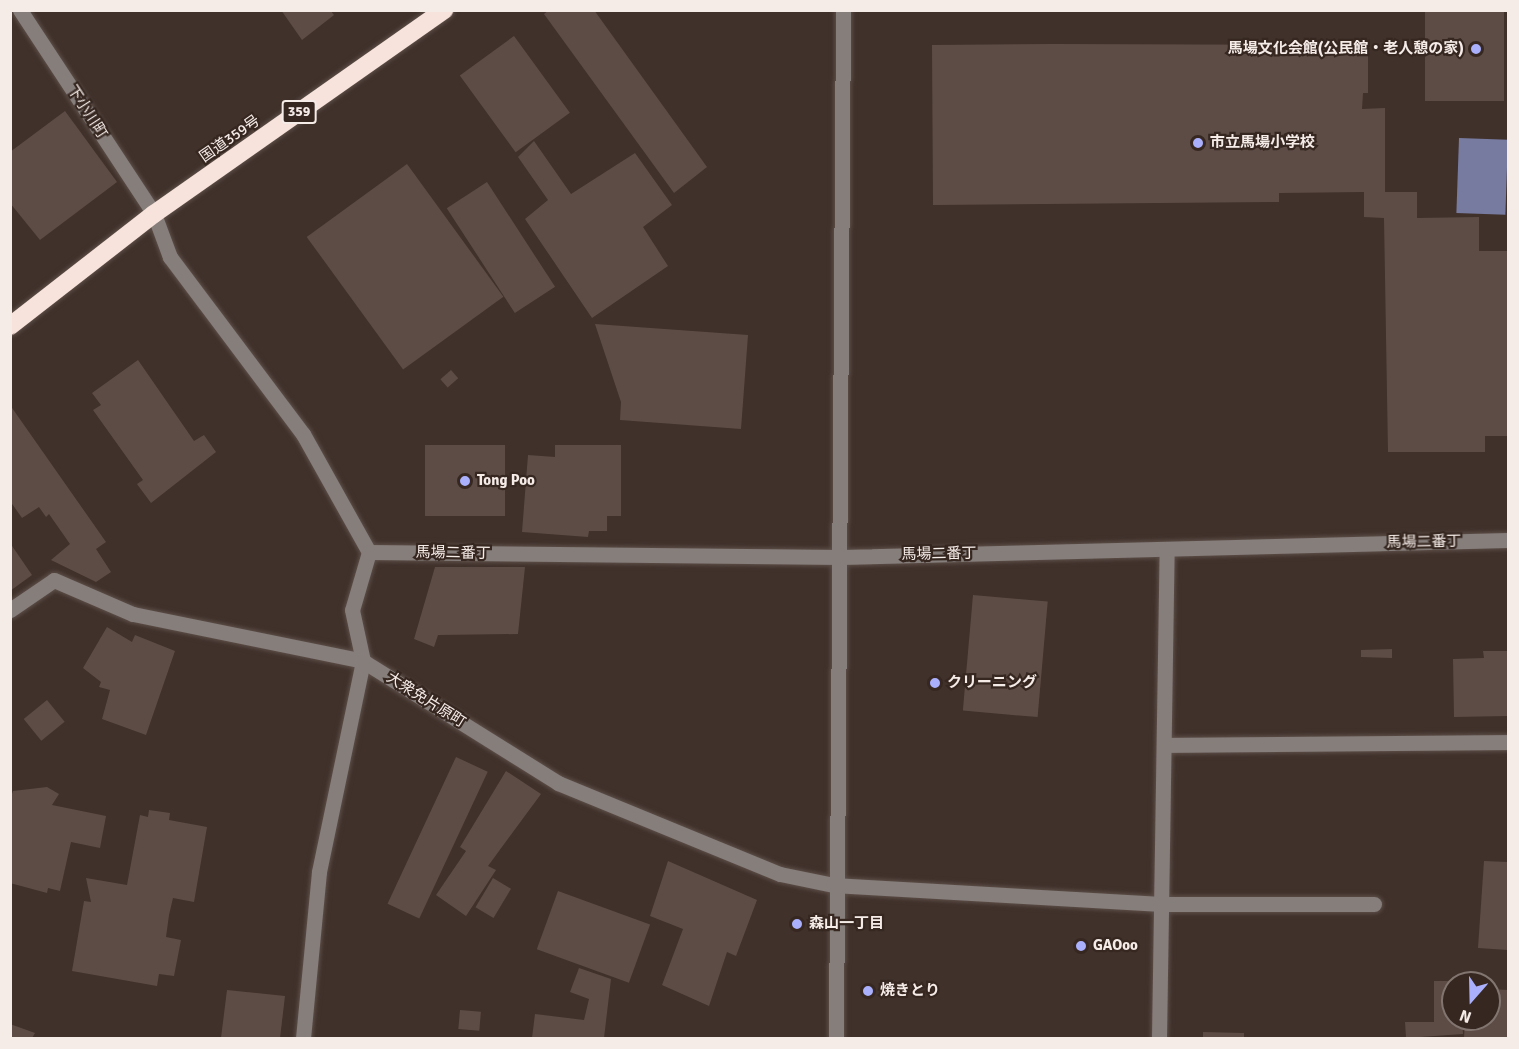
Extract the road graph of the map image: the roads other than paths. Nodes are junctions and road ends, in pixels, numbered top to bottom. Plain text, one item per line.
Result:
1 (20, 10) edge
2 (444, 10) edge
3 (843, 10) edge
4 (154, 214) junction
5 (10, 326) edge
6 (1509, 540) edge
7 (1167, 549) junction
8 (369, 552) junction
9 (841, 557) junction
10 (10, 610) edge
11 (363, 661) junction
12 (1509, 742) edge
13 (1164, 745) junction
14 (833, 885) junction
15 (1161, 904) junction
16 (1374, 904) dead end
17 (303, 1038) edge
18 (836, 1038) edge
19 (1159, 1038) edge

1 - 4 street, 下小川町
2 - 4 highway, 国道359号 / 359
3 - 9 street
4 - 5 highway, 359
4 - 8 street, 下小川町
6 - 7 street, 馬場二番丁
7 - 9 street, 馬場二番丁
7 - 13 street
8 - 9 street, 馬場二番丁
8 - 11 street
9 - 14 street
10 - 11 street, 大衆免片原町
11 - 14 street, 大衆免片原町
11 - 17 street
12 - 13 street
13 - 15 street
14 - 15 street, 大衆免片原町
14 - 18 street
15 - 16 street, 大衆免片原町
15 - 19 street

